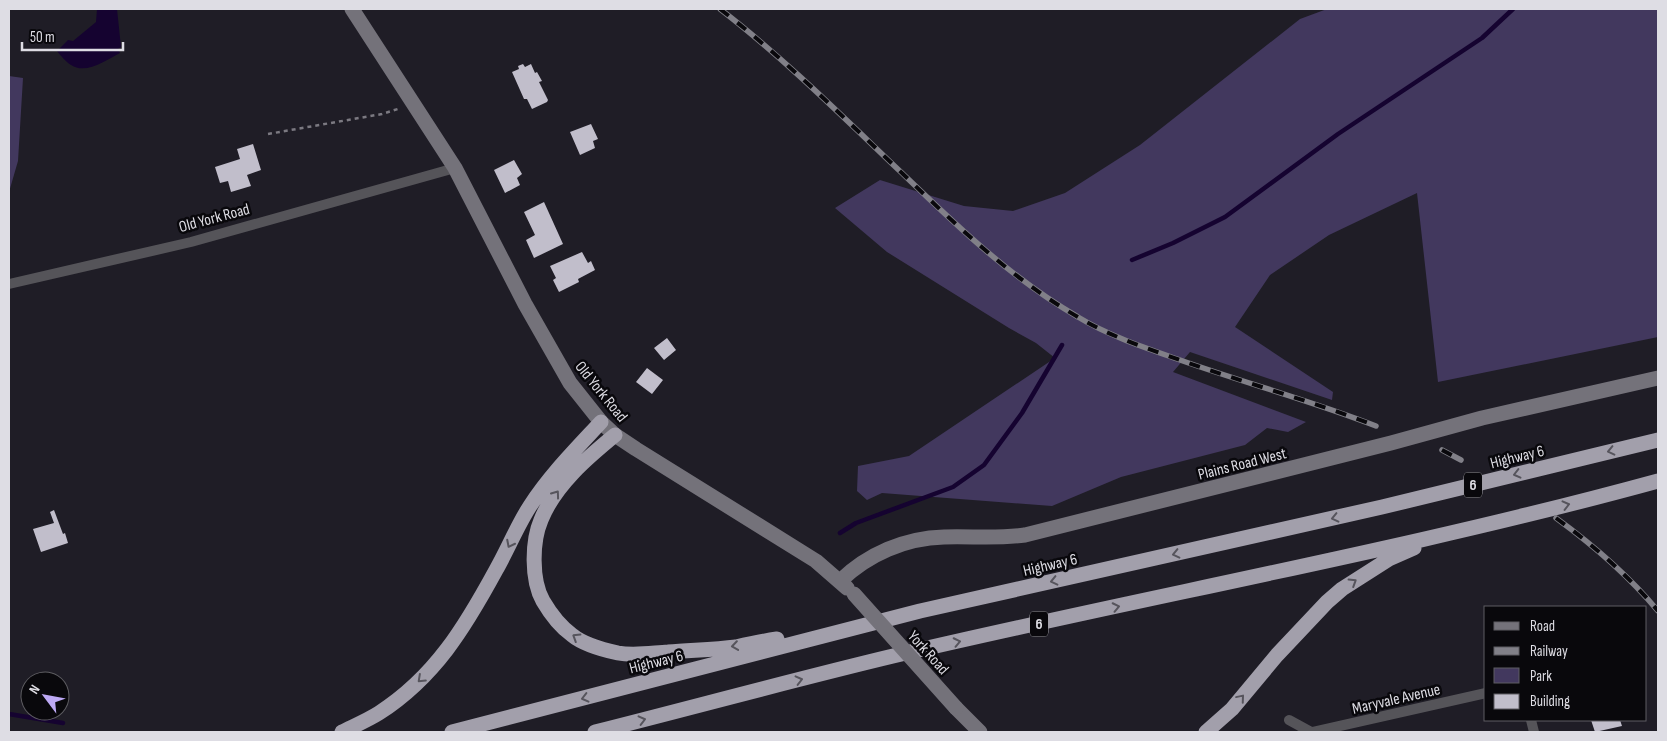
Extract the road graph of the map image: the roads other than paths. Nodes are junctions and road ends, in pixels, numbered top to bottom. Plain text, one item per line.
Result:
1 (352, 9) edge
2 (455, 168) junction
3 (9, 284) edge
4 (1658, 378) edge
5 (601, 422) junction
6 (615, 435) junction
7 (1658, 440) edge
8 (1658, 481) edge
9 (1441, 535) junction
10 (840, 581) junction
11 (854, 594) joint
12 (920, 611) junction
13 (1484, 693) edge
14 (1289, 720) dead end
15 (342, 732) edge
16 (452, 732) edge
17 (595, 732) edge
18 (980, 732) edge
19 (1206, 732) edge
20 (1312, 732) edge

1 - 2 main road, Old York Road
2 - 3 street, Old York Road
2 - 5 main road, Old York Road
4 - 10 main road, Plains Road West
5 - 6 main road, Old York Road
5 -> 15 highway
6 - 10 main road, Old York Road
12 -> 6 highway
7 -> 12 highway, Highway 6 / 6
9 -> 8 highway, 6
17 -> 9 highway, 6
19 -> 9 highway
10 - 11 main road, Old York Road
11 - 18 main road, York Road, bridge
12 -> 16 highway, Highway 6 / 6
13 - 20 street, Maryvale Avenue
14 - 20 street, Maryvale Avenue

